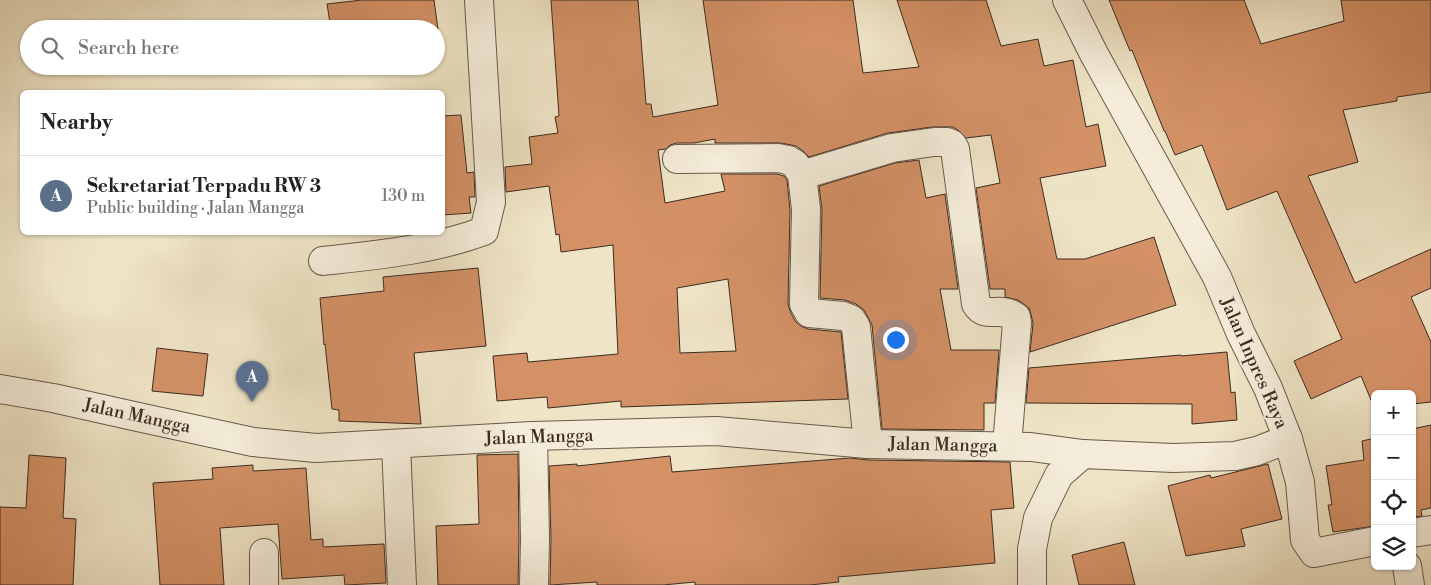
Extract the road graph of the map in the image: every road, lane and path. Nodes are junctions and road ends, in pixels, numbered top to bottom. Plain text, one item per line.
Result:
1 (479, 0) edge
2 (1067, 0) edge
3 (678, 159) dead end
4 (802, 175) junction
5 (324, 261) dead end
6 (0, 389) edge
7 (533, 436) junction
8 (1288, 439) junction
9 (396, 444) junction
10 (868, 444) junction
11 (1007, 446) junction
12 (1083, 454) junction
13 (1431, 530) edge
14 (1416, 532) edge
15 (1371, 542) edge
16 (264, 553) dead end
17 (1408, 570) edge
18 (264, 585) edge
19 (402, 585) edge
20 (534, 585) edge
21 (1032, 585) edge
22 (1410, 585) edge

1 - 5 street
2 - 8 street, Jalan Inpres Raya
3 - 4 street
4 - 10 street
4 - 11 street
6 - 9 street, Jalan Mangga
7 - 9 street, Jalan Mangga
7 - 10 street, Jalan Mangga
7 - 20 street
8 - 12 street, Jalan Inpres Raya
8 - 15 street
9 - 19 street
10 - 11 street, Jalan Mangga
11 - 12 street, Jalan Mangga
12 - 21 street
13 - 14 street
16 - 18 street
17 - 22 street

